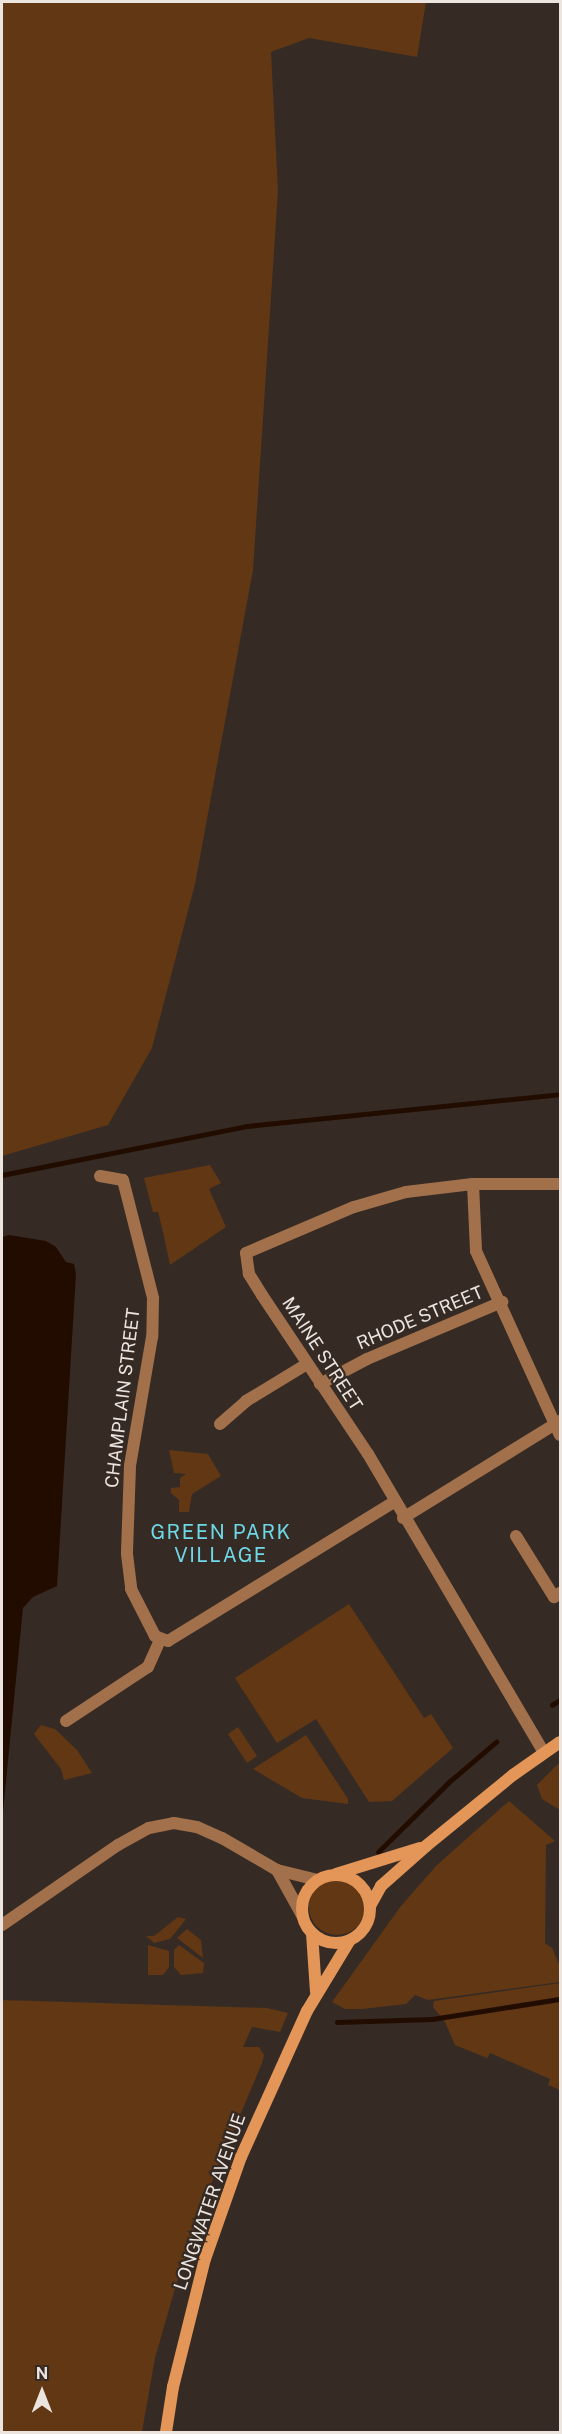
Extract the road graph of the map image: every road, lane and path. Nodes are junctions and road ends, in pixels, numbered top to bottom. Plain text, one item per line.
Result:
1 (100, 1176) dead end
2 (474, 1184) junction
3 (561, 1184) edge
4 (502, 1302) junction
5 (307, 1364) junction
6 (320, 1384) junction
7 (220, 1424) dead end
8 (559, 1427) edge
9 (394, 1502) junction
10 (403, 1518) junction
11 (516, 1536) dead end
12 (561, 1593) edge
13 (160, 1640) junction
14 (66, 1721) dead end
15 (561, 1742) edge
16 (543, 1751) junction
17 (426, 1846) junction
18 (277, 1870) junction
19 (335, 1874) junction
20 (317, 1880) junction
21 (370, 1906) junction
22 (303, 1917) junction
23 (2, 1925) edge
24 (312, 1933) junction
25 (350, 1940) junction
26 (316, 1993) junction
27 (166, 2433) edge

1 - 13 street, CHAMPLAIN STREET
2 - 3 street, MAINE STREET
2 - 4 street
2 - 5 street, MAINE STREET
4 - 6 street, RHODE STREET
4 - 8 street
5 - 6 street, MAINE STREET
5 - 7 street
6 - 9 street, MAINE STREET
8 - 10 street
9 - 10 street, MAINE STREET
9 - 13 street
10 - 16 street, MAINE STREET
11 - 12 street
13 - 14 street
15 - 16 street
16 - 17 street
17 - 19 street
17 - 21 street
18 - 20 street
18 - 22 street
18 - 23 street
19 - 20 street
19 - 21 street
20 - 22 street
21 - 25 street
22 - 24 street
24 - 25 street
24 - 26 street, LONGWATER AVENUE
25 - 26 street, LONGWATER AVENUE
26 - 27 street, LONGWATER AVENUE

